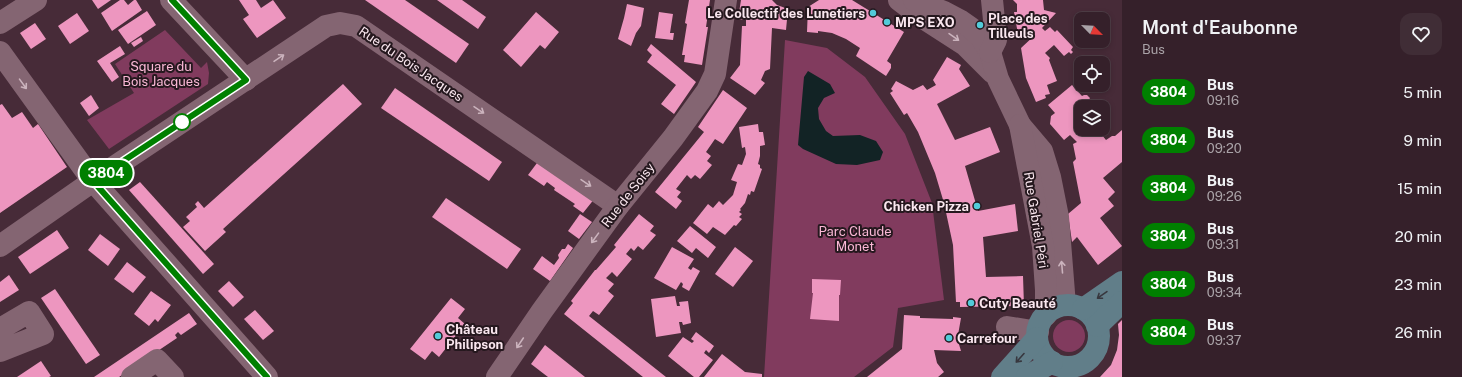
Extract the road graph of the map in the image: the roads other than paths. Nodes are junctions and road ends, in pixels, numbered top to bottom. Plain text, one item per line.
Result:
1 (36, 0) edge
2 (171, 0) edge
3 (726, 0) edge
4 (899, 0) edge
5 (914, 0) edge
6 (992, 0) edge
7 (949, 6) edge
8 (0, 23) edge
9 (0, 52) edge
10 (987, 57) junction
11 (246, 80) junction
12 (93, 181) junction
13 (618, 206) junction
14 (0, 246) edge
15 (1122, 282) edge
16 (1122, 302) edge
17 (1054, 320) junction
18 (1097, 326) junction
19 (1007, 327) dead end
20 (0, 329) edge
21 (0, 351) edge
22 (1052, 362) junction
23 (1080, 371) edge
24 (257, 374) edge
25 (132, 377) edge
26 (172, 377) edge
27 (497, 377) edge
28 (1002, 377) edge
29 (1027, 377) edge

1 - 8 street
2 - 11 street
3 - 13 street, Rue de Soisy
4 -> 10 street
5 - 7 street
6 - 10 street
7 - 10 street
9 -> 12 street
10 - 17 street, Rue Gabriel Péri
11 - 12 street, Rue du Bois Jacques
11 -> 13 street, Rue du Bois Jacques
12 - 14 street, Rue du Bois Jacques
12 - 24 street
13 -> 27 street, Rue de Soisy
15 -> 17 main road
16 - 18 main road
17 - 18 main road
17 - 19 street
17 - 22 main road
17 -> 28 main road
18 - 23 main road
20 - 21 street
22 - 23 main road
22 - 29 main road
25 - 26 street

